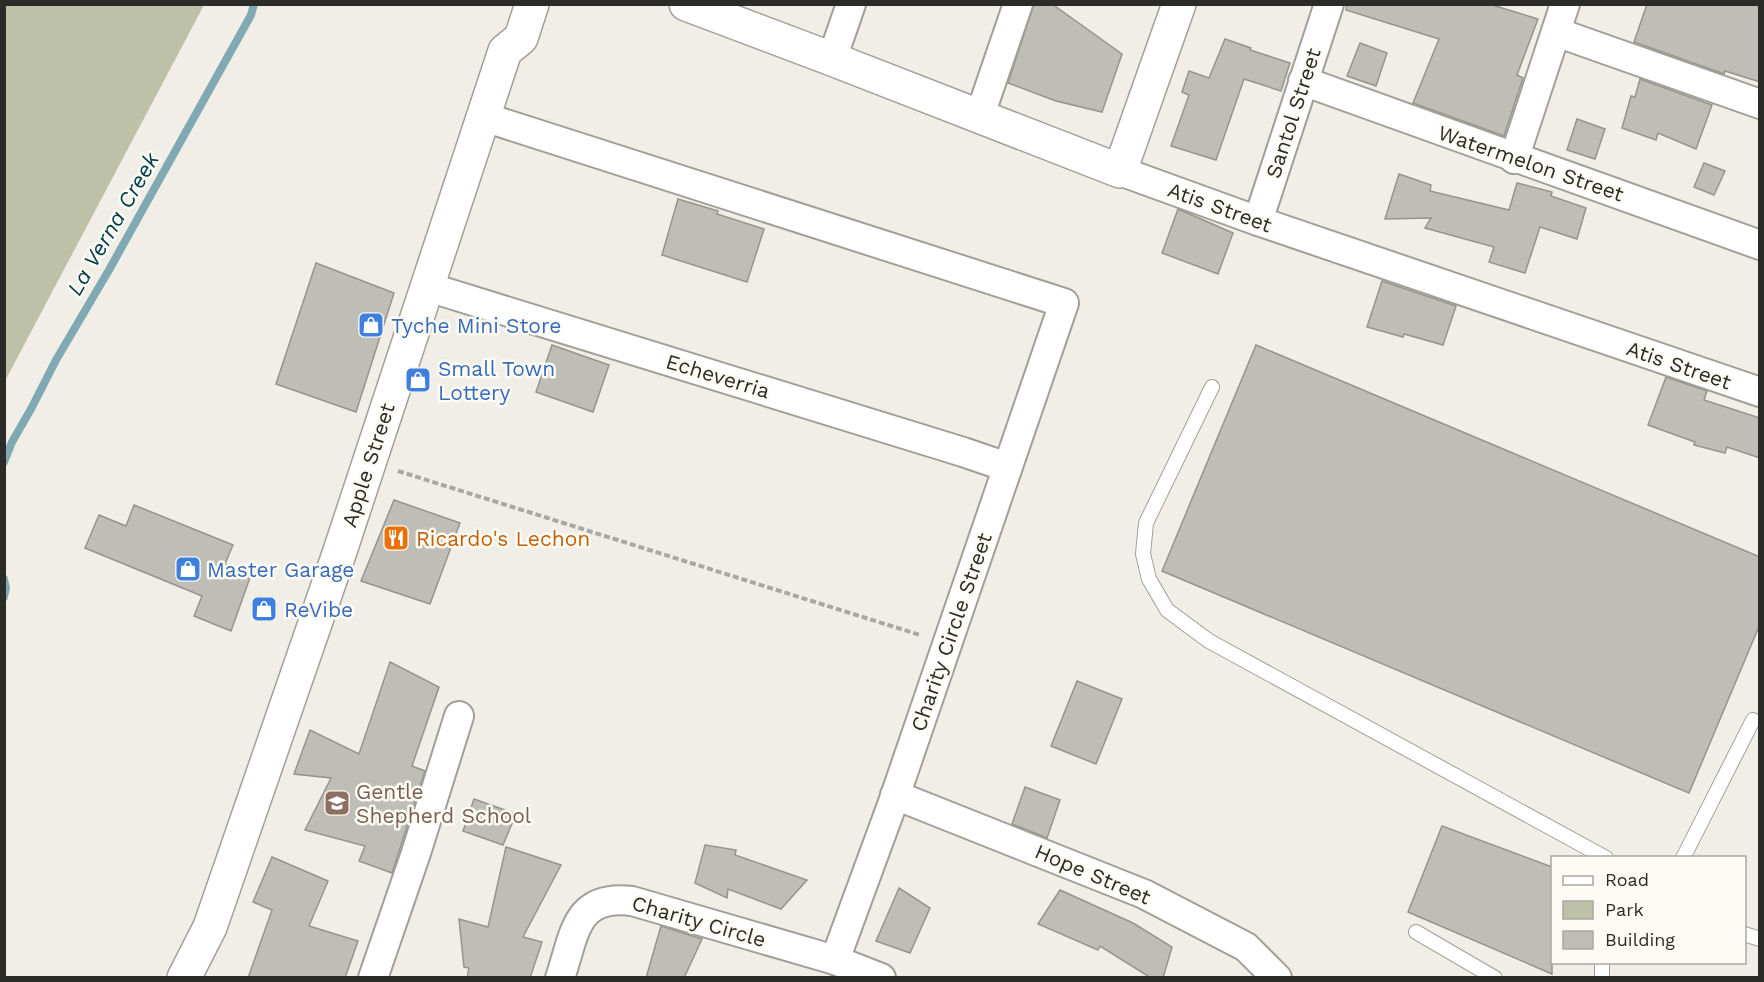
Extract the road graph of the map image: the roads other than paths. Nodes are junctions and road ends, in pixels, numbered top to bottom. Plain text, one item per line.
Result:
1 (509, 4) edge
2 (532, 4) edge
3 (686, 4) edge
4 (851, 4) edge
5 (1018, 4) edge
6 (1179, 4) edge
7 (1329, 4) edge
8 (1565, 4) edge
9 (1556, 32) junction
10 (506, 51) junction
11 (832, 59) junction
12 (1303, 81) junction
13 (1760, 104) edge
14 (980, 115) junction
15 (484, 117) junction
16 (1514, 159) junction
17 (1120, 171) junction
18 (1258, 221) junction
19 (1760, 245) edge
20 (428, 287) junction
21 (1212, 387) dead end
22 (1760, 392) edge
23 (1007, 467) junction
24 (459, 716) dead end
25 (1753, 720) dead end
26 (895, 795) junction
27 (1604, 856) edge
28 (1684, 856) edge
29 (1416, 932) dead end
30 (835, 960) junction
31 (184, 978) edge
32 (373, 978) edge
33 (560, 978) edge
34 (881, 978) edge
35 (1277, 978) edge
36 (1495, 978) edge

1 - 10 street, Apple Street
2 - 10 street, Apple Street
3 - 11 street, Atis Street
4 - 11 street
5 - 14 street
6 - 17 street
7 - 12 street, Santol Street
8 - 9 street
9 - 13 street
9 - 16 street
10 - 15 street, Apple Street
11 - 14 street, Atis Street
12 - 16 street, Watermelon Street
12 - 18 street, Santol Street
14 - 17 street, Atis Street
15 - 20 street, Apple Street
15 - 23 street, Charity Circle Street
16 - 19 street, Watermelon Street
17 - 18 street, Atis Street
18 - 22 street, Atis Street
20 - 23 street, Echeverria
20 - 31 street, Apple Street
21 - 27 lane
23 - 26 street, Charity Circle Street
24 - 32 street
25 - 28 lane
26 - 30 street, Charity Circle Street
26 - 35 street, Hope Street
29 - 36 lane
30 - 33 street, Charity Circle
30 - 34 street, Charity Circle

